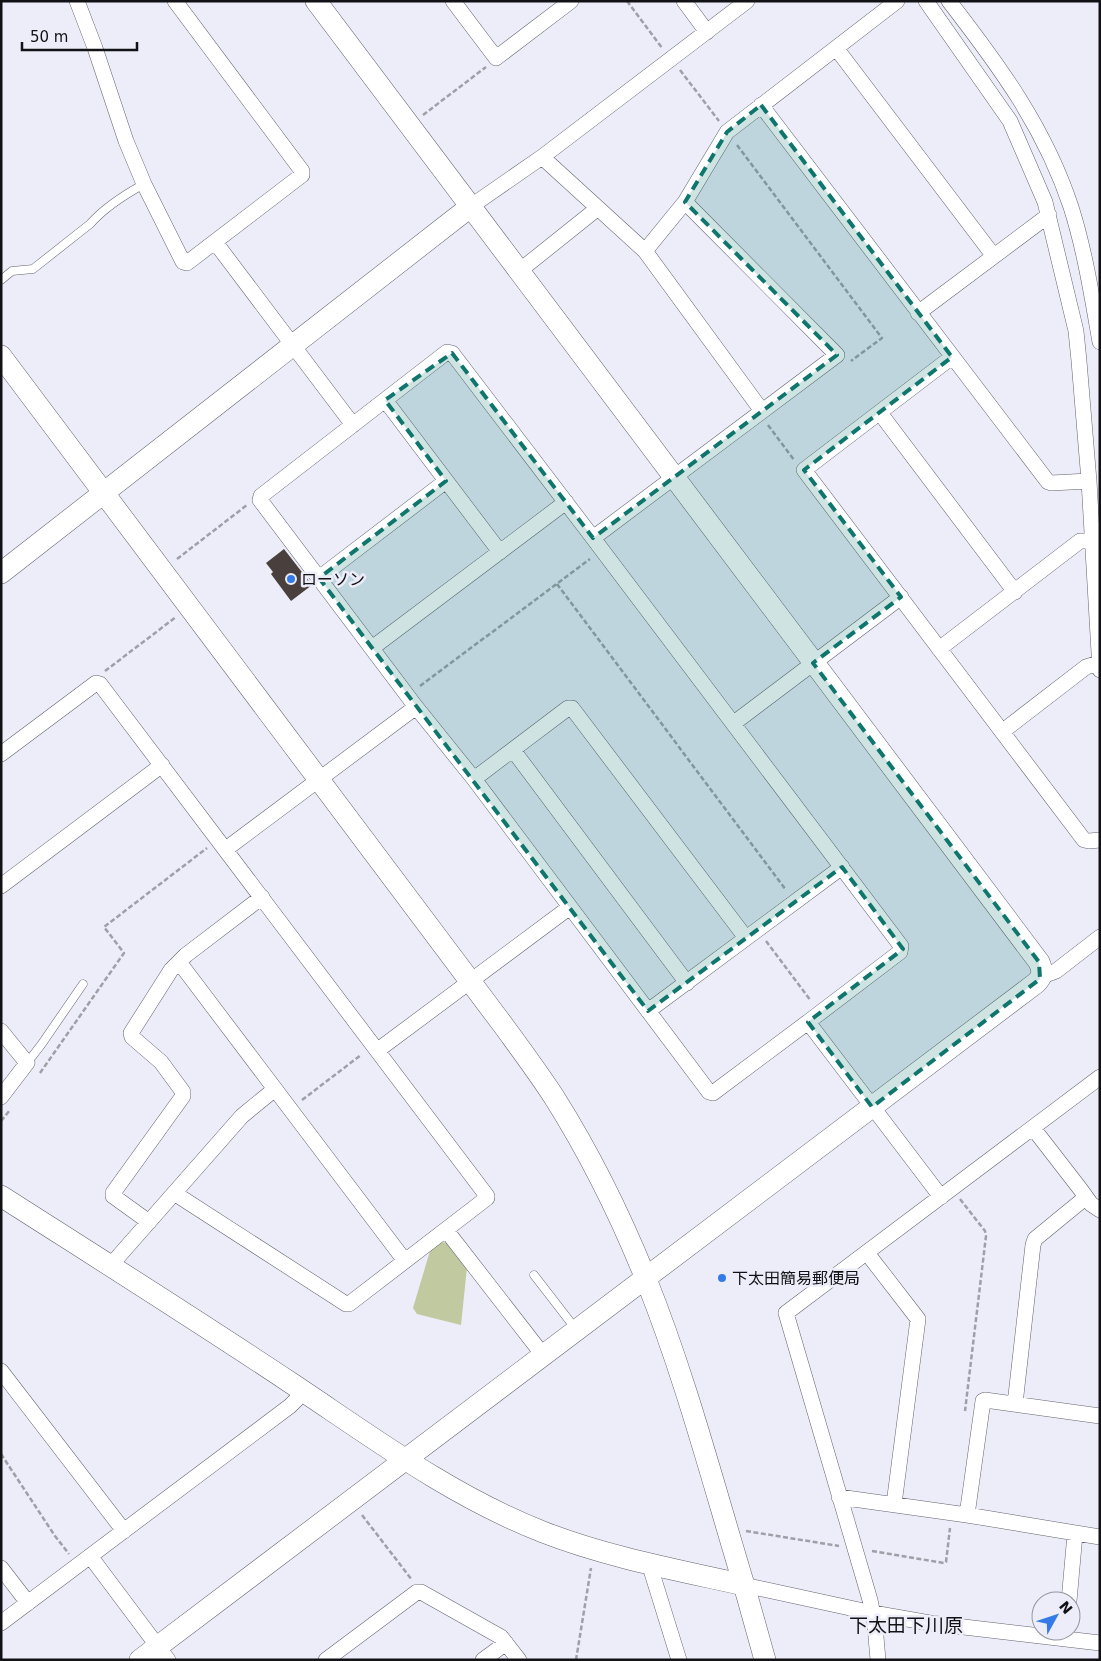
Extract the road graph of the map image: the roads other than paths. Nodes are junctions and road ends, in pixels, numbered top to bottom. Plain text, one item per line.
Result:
1 (77, 1) edge
2 (316, 1) edge
3 (453, 1) edge
4 (684, 1) edge
5 (747, 1) edge
6 (897, 1) edge
7 (926, 1) edge
8 (949, 1) edge
9 (178, 2) edge
10 (567, 2) edge
11 (707, 32) junction
12 (836, 48) junction
13 (761, 105) junction
14 (542, 157) junction
15 (144, 184) junction
16 (685, 202) junction
17 (470, 207) junction
18 (598, 208) junction
19 (1049, 215) junction
20 (215, 242) junction
21 (645, 251) junction
22 (993, 255) junction
23 (518, 272) junction
24 (1, 280) edge
25 (918, 313) junction
26 (1100, 342) edge
27 (293, 345) junction
28 (1, 356) edge
29 (952, 357) junction
30 (385, 400) junction
31 (762, 411) junction
32 (880, 413) junction
33 (353, 425) junction
34 (673, 478) junction
35 (446, 481) junction
36 (1089, 481) junction
37 (103, 493) junction
38 (566, 502) junction
39 (593, 538) junction
40 (1092, 540) junction
41 (500, 552) junction
42 (1, 572) edge
43 (319, 578) junction
44 (1015, 592) junction
45 (901, 597) junction
46 (372, 648) junction
47 (939, 648) junction
48 (814, 663) junction
49 (1099, 663) edge
50 (1100, 670) edge
51 (412, 701) junction
52 (734, 724) junction
53 (1003, 731) junction
54 (513, 750) junction
55 (1, 754) edge
56 (162, 765) junction
57 (319, 779) junction
58 (474, 779) junction
59 (1100, 840) edge
60 (222, 844) junction
61 (842, 867) junction
62 (1, 886) edge
63 (262, 897) junction
64 (570, 907) junction
65 (1100, 936) edge
66 (746, 938) junction
67 (179, 962) junction
68 (1042, 974) junction
69 (471, 982) junction
70 (687, 983) junction
71 (83, 984) dead end
72 (648, 1011) junction
73 (808, 1022) junction
74 (1, 1031) edge
75 (376, 1048) junction
76 (27, 1063) junction
77 (1100, 1077) edge
78 (275, 1089) junction
79 (7, 1101) edge
80 (872, 1107) junction
81 (1033, 1128) junction
82 (946, 1192) junction
83 (174, 1193) junction
84 (1, 1196) edge
85 (1085, 1198) junction
86 (1100, 1210) edge
87 (148, 1222) junction
88 (446, 1230) junction
89 (867, 1253) junction
90 (404, 1261) junction
91 (110, 1266) junction
92 (534, 1274) dead end
93 (645, 1278) junction
94 (576, 1330) junction
95 (543, 1355) junction
96 (1, 1371) edge
97 (304, 1392) junction
98 (1014, 1404) junction
99 (1100, 1416) edge
100 (404, 1460) junction
101 (839, 1497) junction
102 (894, 1504) junction
103 (960, 1514) junction
104 (124, 1531) junction
105 (1075, 1534) junction
106 (1100, 1537) edge
107 (84, 1561) junction
108 (652, 1564) junction
109 (1, 1568) edge
110 (744, 1585) junction
111 (1070, 1591) edge
112 (28, 1603) junction
113 (873, 1613) junction
114 (1, 1623) edge
115 (1031, 1632) edge
116 (1081, 1639) edge
117 (506, 1643) junction
118 (1100, 1643) edge
119 (163, 1653) edge
120 (140, 1660) edge
121 (326, 1660) edge
122 (483, 1660) edge
123 (519, 1660) edge
124 (679, 1660) edge
125 (766, 1660) edge
126 (878, 1660) edge

1 - 15 street
2 - 17 street
3 - 10 street
4 - 11 street
5 - 11 street
6 - 12 street
7 - 19 street
8 - 26 street
9 - 20 street
11 - 14 street
12 - 13 street
12 - 22 street
13 - 16 street
13 - 25 street
14 - 17 street
14 - 18 street
15 - 20 street
15 - 24 lane
16 - 21 street
16 - 31 street
17 - 23 street
17 - 27 street
18 - 21 street
18 - 23 street
19 - 22 street
19 - 36 street
20 - 27 street
21 - 31 street
22 - 25 street
23 - 34 street
25 - 29 street
27 - 33 street
27 - 37 street
28 - 37 street
29 - 32 street
29 - 36 street
30 - 33 street
30 - 35 street
30 - 38 street
31 - 34 street
32 - 44 street
32 - 45 street
33 - 43 street
34 - 39 street
34 - 48 street
35 - 41 street
35 - 43 street
36 - 40 street
37 - 42 street
37 - 57 street
38 - 39 street
38 - 41 street
39 - 52 street
40 - 44 street
40 - 49 street
41 - 46 street
43 - 46 street
44 - 47 street
45 - 47 street
45 - 48 street
46 - 51 street
47 - 53 street
48 - 52 street
48 - 68 street
49 - 50 street
49 - 53 street
51 - 57 street
51 - 58 street
52 - 61 street
53 - 59 street
54 - 58 street
54 - 66 street
54 - 70 street
55 - 56 street
56 - 60 street
56 - 62 street
57 - 60 street
57 - 69 street
58 - 64 street
60 - 63 street
61 - 66 street
61 - 73 street
63 - 67 street
63 - 75 street
64 - 69 street
64 - 72 street
65 - 68 street
66 - 70 street
67 - 78 street
67 - 87 street
68 - 80 street
69 - 75 street
69 - 93 street
70 - 72 street
71 - 76 lane
72 - 73 street
73 - 80 street
74 - 76 street
75 - 88 street
76 - 79 street
77 - 81 street
78 - 83 street
78 - 90 street
80 - 82 street
80 - 93 street
81 - 82 street
81 - 85 street
82 - 89 street
83 - 87 street
83 - 90 street
84 - 91 street
85 - 86 street
85 - 98 street
87 - 91 street
88 - 90 street
88 - 95 street
89 - 101 street
89 - 102 street
91 - 97 street
92 - 94 lane
93 - 94 street
93 - 110 street
94 - 95 street
95 - 100 street
96 - 104 street
97 - 100 street
97 - 104 street
98 - 99 street
98 - 103 street
100 - 108 street
100 - 119 street
101 - 102 street
101 - 113 street
102 - 103 street
103 - 105 street
104 - 107 street
105 - 106 street
105 - 111 street
107 - 112 street
107 - 119 street
108 - 110 street
108 - 124 street
109 - 112 street
110 - 113 street
110 - 125 street
112 - 114 street
113 - 115 street
113 - 126 street
116 - 118 street
117 - 121 street
117 - 122 street
117 - 123 street
119 - 120 street

